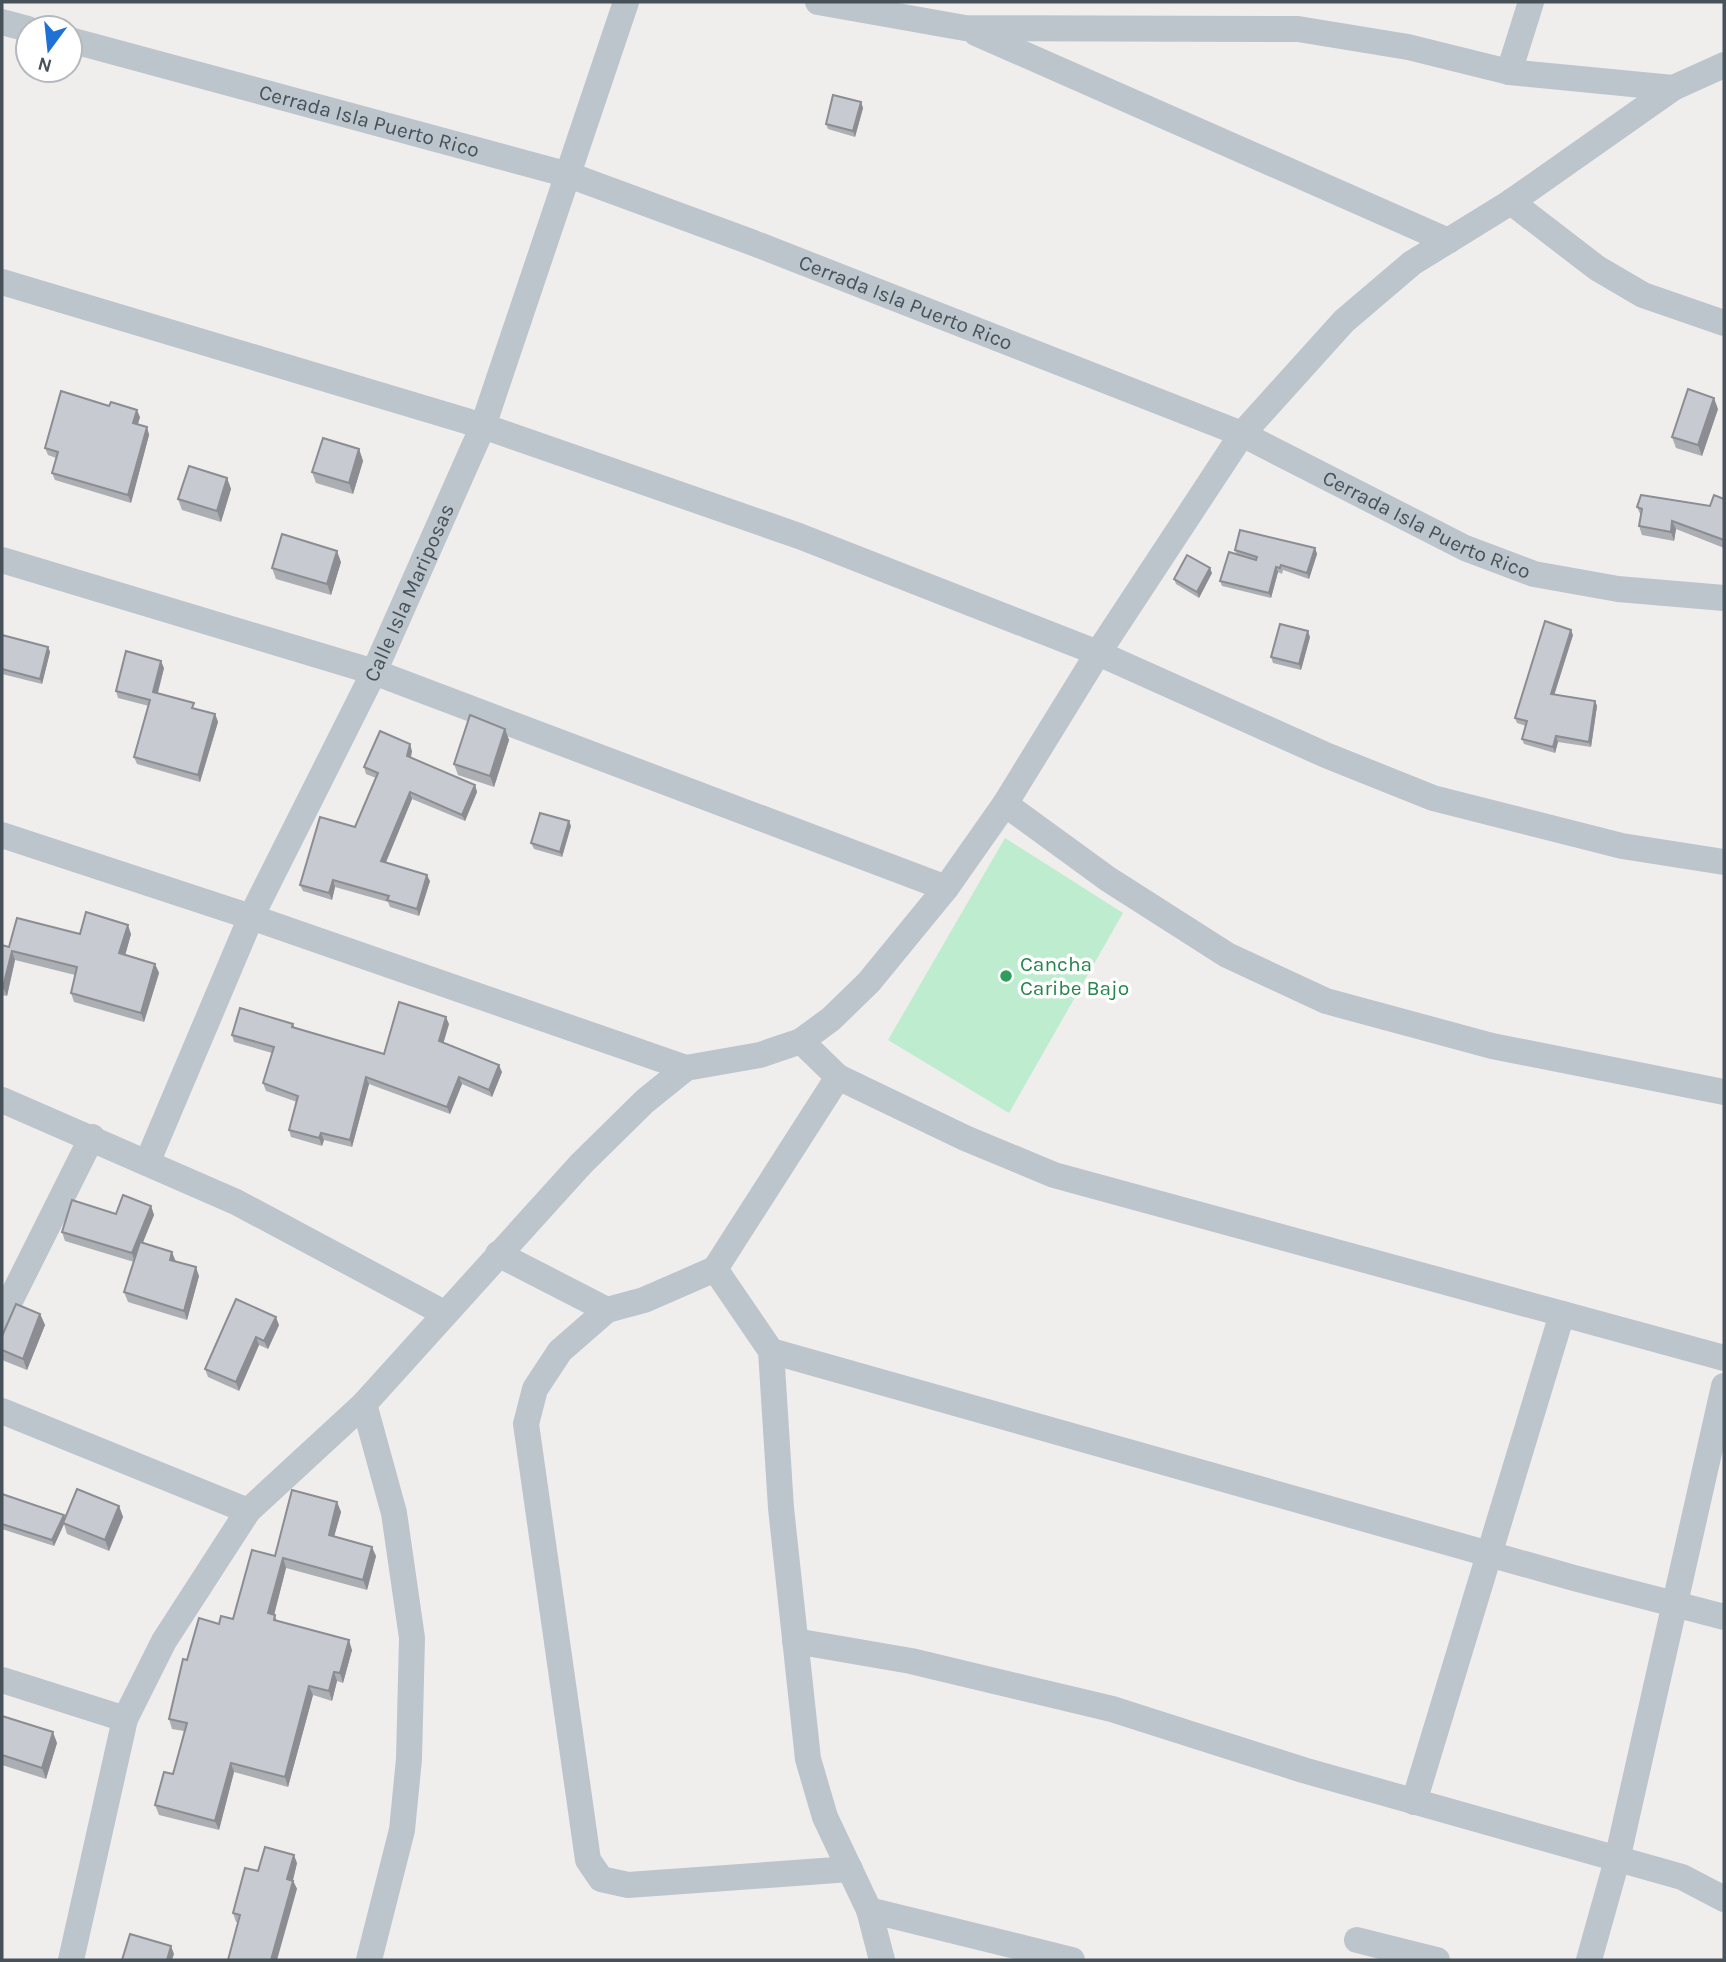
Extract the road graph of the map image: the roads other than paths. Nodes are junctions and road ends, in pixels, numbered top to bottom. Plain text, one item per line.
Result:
1 (626, 2) edge
2 (818, 2) edge
3 (1531, 2) edge
4 (965, 28) junction
5 (84, 44) edge
6 (1724, 65) edge
7 (1509, 72) junction
8 (1673, 88) junction
9 (569, 175) junction
10 (1511, 202) junction
11 (1448, 242) junction
12 (2, 282) edge
13 (1724, 323) edge
14 (483, 426) junction
15 (1242, 434) junction
16 (2, 560) edge
17 (1724, 598) edge
18 (1098, 653) junction
19 (374, 672) junction
20 (1005, 804) junction
21 (2, 835) edge
22 (1724, 862) edge
23 (946, 888) junction
24 (251, 917) junction
25 (801, 1041) junction
26 (686, 1068) junction
27 (838, 1077) junction
28 (1724, 1092) edge
29 (2, 1100) edge
30 (92, 1137) junction
31 (147, 1163) junction
32 (498, 1254) junction
33 (715, 1269) junction
34 (607, 1310) junction
35 (444, 1313) junction
36 (1562, 1314) junction
37 (2, 1317) edge
38 (771, 1351) junction
39 (1724, 1359) edge
40 (1724, 1386) edge
41 (364, 1404) junction
42 (2, 1411) edge
43 (248, 1511) junction
44 (1488, 1554) junction
45 (1676, 1604) junction
46 (1724, 1617) edge
47 (795, 1641) junction
48 (2, 1680) edge
49 (125, 1719) junction
50 (1413, 1802) junction
51 (1618, 1860) junction
52 (850, 1869) junction
53 (1724, 1899) edge
54 (869, 1910) junction
55 (1357, 1940) dead end
56 (71, 1960) edge
57 (369, 1960) edge
58 (882, 1960) edge
59 (1072, 1960) edge
60 (1437, 1960) edge
61 (1589, 1960) edge

1 - 9 street, Calle Isla Mariposas
2 - 4 street
3 - 7 street
4 - 7 street
4 - 11 street
5 - 9 street, Cerrada Isla Puerto Rico
6 - 8 street
7 - 8 street
8 - 10 street
9 - 14 street, Calle Isla Mariposas
9 - 15 street, Cerrada Isla Puerto Rico
10 - 11 street
10 - 13 street
11 - 15 street
12 - 14 street
14 - 18 street
14 - 19 street, Calle Isla Mariposas
15 - 17 street, Cerrada Isla Puerto Rico
15 - 18 street
16 - 19 street
18 - 20 street
18 - 22 street
19 - 23 street
19 - 24 street, Calle Isla Mariposas
20 - 23 street
20 - 28 street
21 - 24 street
23 - 25 street
24 - 26 street
24 - 31 street, Calle Isla Mariposas
25 - 26 street
25 - 27 street
26 - 32 street
27 - 33 street
27 - 36 street
29 - 30 street
30 - 31 street
30 - 37 street
31 - 35 street
32 - 34 street
32 - 35 street
33 - 34 street
33 - 38 street
34 - 52 street
35 - 41 street
36 - 39 street
36 - 44 street
38 - 44 street
38 - 47 street
40 - 45 street
41 - 43 street
41 - 57 street
42 - 43 street
43 - 49 street
44 - 45 street
44 - 50 street
45 - 46 street
45 - 51 street
47 - 50 street
47 - 52 street
48 - 49 street
49 - 56 street
50 - 51 street
51 - 53 street
51 - 61 street
52 - 54 street
54 - 58 street
54 - 59 street
55 - 60 street

